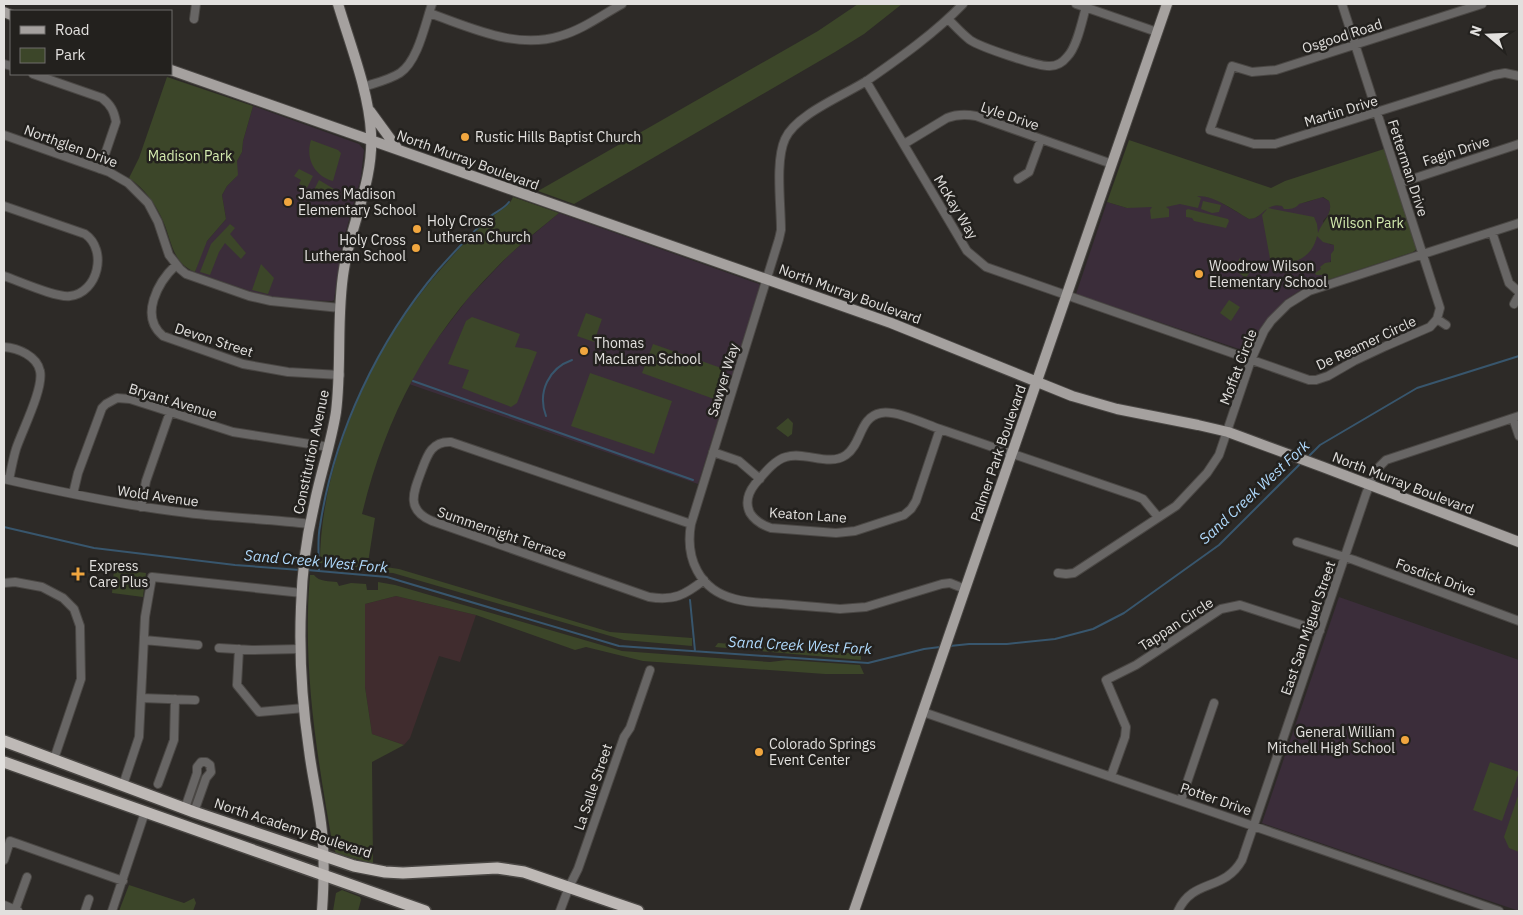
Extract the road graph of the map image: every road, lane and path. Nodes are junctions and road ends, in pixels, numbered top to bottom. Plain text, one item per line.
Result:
1 (196, 4) edge
2 (338, 4) edge
3 (432, 4) edge
4 (622, 4) edge
5 (963, 4) edge
6 (1076, 4) edge
7 (1167, 4) edge
8 (1342, 4) edge
9 (1482, 4) edge
10 (1086, 7) junction
11 (429, 13) junction
12 (948, 18) junction
13 (194, 19) dead end
14 (1157, 32) junction
15 (1355, 44) junction
16 (172, 70) edge
17 (36, 75) edge
18 (1519, 76) edge
19 (866, 81) junction
20 (363, 87) junction
21 (1224, 89) joint
22 (369, 109) junction
23 (1377, 112) junction
24 (4, 135) edge
25 (372, 140) junction
26 (1042, 140) junction
27 (904, 144) junction
28 (1519, 144) edge
29 (398, 149) junction
30 (1112, 164) junction
31 (100, 169) junction
32 (1018, 180) dead end
33 (1400, 183) junction
34 (4, 206) edge
35 (1519, 223) edge
36 (1492, 232) junction
37 (1422, 254) junction
38 (176, 265) junction
39 (4, 276) edge
40 (768, 279) junction
41 (1519, 293) edge
42 (1066, 296) junction
43 (1514, 304) dead end
44 (340, 308) junction
45 (1437, 320) junction
46 (1446, 325) dead end
47 (6, 347) edge
48 (1251, 360) junction
49 (340, 375) junction
50 (1037, 381) junction
51 (170, 412) junction
52 (1516, 417) edge
53 (940, 429) junction
54 (1228, 432) junction
55 (1519, 436) edge
56 (329, 447) junction
57 (714, 452) junction
58 (1012, 454) junction
59 (7, 479) edge
60 (760, 479) junction
61 (1370, 485) junction
62 (73, 494) junction
63 (141, 507) junction
64 (1158, 517) junction
65 (310, 524) junction
66 (691, 524) junction
67 (1297, 542) dead end
68 (1519, 542) edge
69 (1344, 558) junction
70 (1058, 573) dead end
71 (704, 580) junction
72 (4, 583) edge
73 (302, 589) junction
74 (965, 589) junction
75 (1519, 620) edge
76 (1320, 632) junction
77 (144, 640) junction
78 (198, 645) dead end
79 (219, 648) dead end
80 (300, 648) junction
81 (239, 649) junction
82 (650, 670) dead end
83 (141, 698) junction
84 (175, 699) junction
85 (195, 700) dead end
86 (1214, 703) dead end
87 (304, 708) junction
88 (923, 712) junction
89 (4, 741) edge
90 (54, 759) junction
91 (4, 762) edge
92 (1111, 776) junction
93 (158, 784) dead end
94 (123, 785) junction
95 (1181, 800) junction
96 (189, 810) junction
97 (145, 812) junction
98 (1253, 826) junction
99 (323, 856) junction
100 (4, 860) edge
101 (323, 875) junction
102 (27, 877) dead end
103 (123, 881) junction
104 (569, 887) junction
105 (89, 898) dead end
106 (4, 905) edge
107 (18, 910) edge
108 (84, 911) edge
109 (112, 911) edge
110 (322, 911) edge
111 (425, 911) edge
112 (560, 911) edge
113 (638, 911) edge
114 (854, 911) edge
115 (1178, 911) edge
116 (1499, 911) edge

1 - 13 street
2 - 20 main road, Constitution Avenue
3 - 11 street
4 - 11 street
5 - 12 street, Sawyer Way
6 - 10 street
7 - 14 main road, Palmer Park Boulevard
8 - 15 street, Fetterman Drive
9 - 15 street, Osgood Road
10 - 12 street
10 - 14 street
11 - 20 street
12 - 19 street, Sawyer Way
14 - 30 main road, Palmer Park Boulevard
15 - 21 street, Osgood Road
15 - 23 street, Fetterman Drive
16 - 25 main road, North Murray Boulevard
17 - 31 street
18 - 23 street, Martin Drive
19 - 27 street, McKay Way
19 - 40 street, Sawyer Way
20 - 22 main road, Constitution Avenue
21 - 23 street, Martin Drive
22 - 25 main road, Constitution Avenue
22 - 29 main road
23 - 33 street, Fetterman Drive
24 - 31 street, Northglen Drive
25 - 29 main road, North Murray Boulevard
25 - 44 main road, Constitution Avenue
26 - 27 street, Lyle Drive
26 - 30 street, Lyle Drive
26 - 32 street
27 - 42 street, McKay Way
28 - 33 street, Fagin Drive
29 - 40 main road, North Murray Boulevard
30 - 42 main road, Palmer Park Boulevard
31 - 38 street, Northglen Drive
33 - 37 street, Fetterman Drive
34 - 39 street
35 - 36 street, Moffat Circle
36 - 37 street, Moffat Circle
36 - 41 street
37 - 45 street, De Reamer Circle
37 - 48 street, Moffat Circle
38 - 44 street
38 - 49 street, Devon Street
40 - 50 main road, North Murray Boulevard
40 - 57 street, Sawyer Way
41 - 43 street
42 - 48 street, De Reamer Circle
42 - 50 main road, Palmer Park Boulevard
44 - 49 main road, Constitution Avenue
45 - 46 street
45 - 48 street, De Reamer Circle
47 - 59 street
48 - 54 street, Moffat Circle
49 - 56 main road, Constitution Avenue
50 - 54 main road, North Murray Boulevard
50 - 58 main road, Palmer Park Boulevard
51 - 56 street, Bryant Avenue
51 - 62 street, Bryant Avenue
51 - 63 street
52 - 55 street
52 - 61 street, East San Miguel Street
53 - 58 street, Keaton Lane
53 - 60 street, Keaton Lane
53 - 60 street, Keaton Lane
54 - 61 main road, North Murray Boulevard
54 - 64 street, Moffat Circle
56 - 65 main road, Constitution Avenue
57 - 60 street
57 - 66 street, Sawyer Way
58 - 64 street, Keaton Lane
58 - 74 main road, Palmer Park Boulevard
59 - 62 street, Wold Avenue
61 - 68 main road, North Murray Boulevard
61 - 69 street, East San Miguel Street
62 - 63 street, Wold Avenue
63 - 65 street, Wold Avenue
64 - 70 street, Moffat Circle
65 - 73 main road, Constitution Avenue
66 - 71 street, Sawyer Way
66 - 71 street, Summernight Terrace
67 - 69 street, Fosdick Drive
69 - 75 street, Fosdick Drive
69 - 76 street, East San Miguel Street
71 - 74 street, Sawyer Way
72 - 90 street
73 - 77 street
73 - 80 main road, Constitution Avenue
74 - 88 main road, Palmer Park Boulevard
76 - 92 street, Tappan Circle
76 - 98 street, East San Miguel Street
77 - 78 street
77 - 83 street
79 - 81 street
80 - 81 street
80 - 87 main road, Constitution Avenue
81 - 87 street
82 - 104 street, La Salle Street
83 - 84 street
83 - 94 street
84 - 85 street
84 - 93 street
86 - 95 street
87 - 99 main road, Constitution Avenue
88 - 92 street, Potter Drive
88 - 114 main road, Palmer Park Boulevard
89 - 90 highway, North Academy Boulevard
90 - 94 highway, North Academy Boulevard
91 - 97 highway
92 - 95 street, Potter Drive
94 - 96 highway, North Academy Boulevard
95 - 98 street, Potter Drive
96 - 96 street
96 - 99 highway, North Academy Boulevard
97 - 101 highway
97 - 103 street
98 - 115 street, East San Miguel Street
98 - 116 street, Potter Drive
99 - 101 main road, Constitution Avenue
99 - 104 highway, North Academy Boulevard
100 - 103 street
101 - 110 main road, Constitution Avenue
101 - 111 highway
102 - 107 street
103 - 109 street
104 - 112 street, La Salle Street
104 - 113 highway, North Academy Boulevard
105 - 108 street
106 - 107 street

